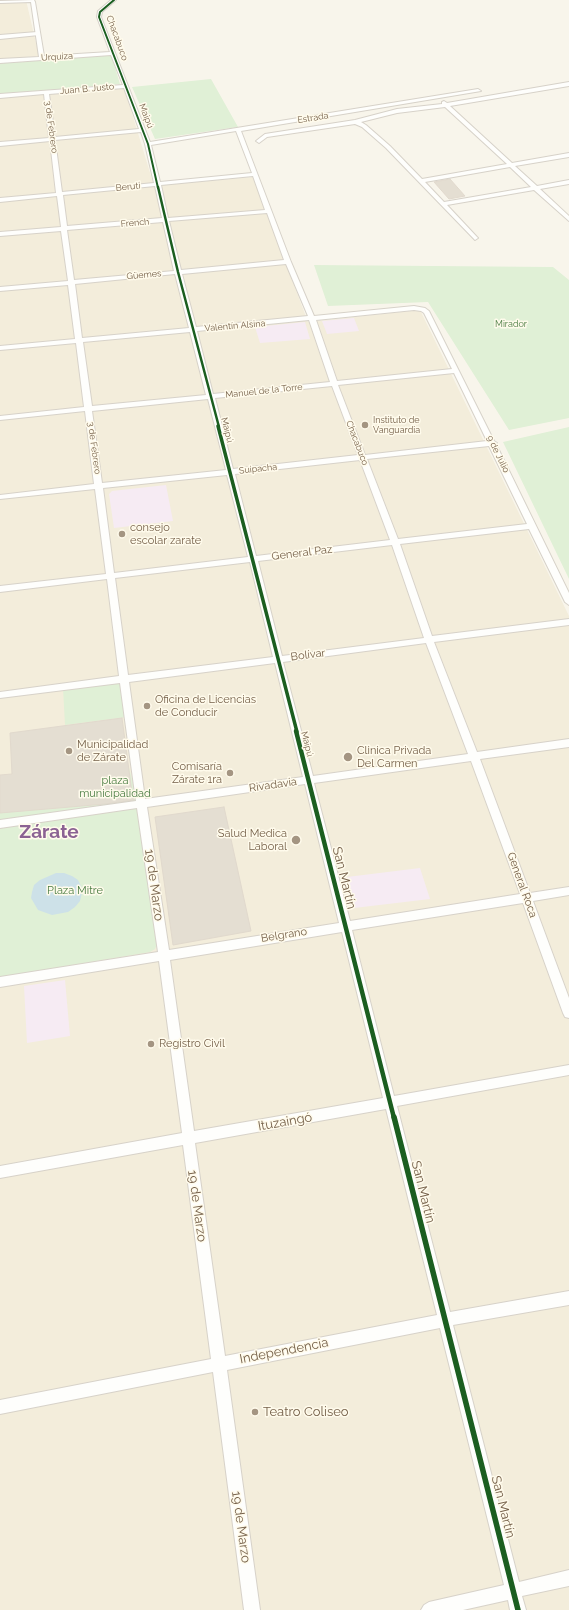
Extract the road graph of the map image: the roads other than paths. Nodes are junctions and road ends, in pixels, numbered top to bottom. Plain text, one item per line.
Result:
1 (31, 0) edge
2 (114, 0) edge
3 (0, 2) edge
4 (37, 34) junction
5 (0, 36) edge
6 (114, 53) junction
7 (42, 58) junction
8 (0, 61) edge
9 (569, 84) edge
10 (126, 86) junction
11 (478, 90) dead end
12 (46, 93) junction
13 (0, 96) edge
14 (436, 98) junction
15 (447, 105) junction
16 (356, 122) junction
17 (143, 130) junction
18 (238, 130) junction
19 (52, 139) junction
20 (259, 141) dead end
21 (0, 144) edge
22 (148, 144) junction
23 (569, 155) edge
24 (511, 165) junction
25 (256, 174) junction
26 (421, 180) junction
27 (569, 182) edge
28 (158, 184) junction
29 (536, 188) junction
30 (60, 194) junction
31 (0, 200) edge
32 (443, 204) junction
33 (569, 207) edge
34 (558, 209) junction
35 (270, 211) junction
36 (569, 219) edge
37 (166, 220) junction
38 (64, 229) junction
39 (0, 234) edge
40 (475, 238) dead end
41 (288, 262) junction
42 (178, 272) junction
43 (71, 282) junction
44 (0, 288) edge
45 (423, 309) joint
46 (312, 318) junction
47 (194, 330) junction
48 (79, 341) junction
49 (0, 348) edge
50 (457, 371) junction
51 (334, 383) junction
52 (210, 396) junction
53 (88, 409) junction
54 (0, 418) edge
55 (493, 443) junction
56 (363, 458) junction
57 (230, 472) junction
58 (99, 486) junction
59 (0, 497) edge
60 (532, 526) junction
61 (395, 542) junction
62 (252, 559) junction
63 (111, 576) junction
64 (0, 589) edge
65 (569, 602) edge
66 (569, 622) edge
67 (429, 640) junction
68 (277, 659) junction
69 (125, 679) junction
70 (0, 695) edge
71 (569, 743) edge
72 (474, 756) junction
73 (308, 780) junction
74 (141, 803) junction
75 (0, 824) edge
76 (569, 891) edge
77 (526, 897) junction
78 (345, 926) junction
79 (164, 954) junction
80 (0, 982) edge
81 (569, 1013) edge
82 (569, 1070) edge
83 (390, 1102) junction
84 (188, 1139) junction
85 (0, 1172) edge
86 (569, 1298) edge
87 (445, 1320) junction
88 (218, 1364) junction
89 (0, 1407) edge
90 (569, 1578) edge
91 (514, 1590) junction
92 (252, 1610) edge
93 (429, 1610) edge
94 (518, 1610) edge

1 - 3 street
1 - 4 street
2 - 6 street, Chacabuco
4 - 5 street
4 - 7 street
6 - 7 street, Urquiza
6 - 10 street, Chacabuco
7 - 8 street, Urquiza
9 - 15 street
10 - 12 street, Juan B. Justo
10 - 17 street, Maipú
11 - 14 street, Estrada
12 - 13 street, Juan B. Justo
12 - 19 street, 3 de Febrero
14 - 15 street
14 - 18 street, Estrada
15 - 16 street
15 - 24 street
16 - 20 street
16 - 26 street
17 - 19 street
17 - 22 street, Maipú
18 - 22 street, Estrada
18 - 25 street, Chacabuco
19 - 21 street
19 - 30 street, 3 de Febrero
22 - 28 street, Maipú
23 - 24 street
24 - 26 street
24 - 29 street
25 - 28 street, Beruti
25 - 35 street, Chacabuco
26 - 32 street
27 - 29 street
28 - 30 street, Beruti
28 - 37 street, Maipú
29 - 32 street
29 - 34 street
30 - 31 street, Beruti
30 - 38 street, 3 de Febrero
32 - 40 street
33 - 34 street
34 - 36 street
35 - 37 street, French
35 - 41 street, Chacabuco
37 - 38 street, French
37 - 42 street, Maipú
38 - 39 street, French
38 - 43 street, 3 de Febrero
41 - 42 street, Güemes
41 - 46 street, Chacabuco
42 - 43 street, Güemes
42 - 47 street, Maipú
43 - 44 street, Güemes
43 - 48 street, 3 de Febrero
45 - 46 street, Valentín Alsina
45 - 50 street, 9 de Julio
46 - 47 street, Valentín Alsina
46 - 51 street, Chacabuco
47 - 48 street, Valentín Alsina
47 - 52 street, Maipú
48 - 49 street, Valentín Alsina
48 - 53 street, 3 de Febrero
50 - 51 street, Manuel de la Torre
50 - 55 street, 9 de Julio
51 - 52 street, Manuel de la Torre
51 - 56 street, Chacabuco
52 - 53 street, Manuel de la Torre
52 - 57 street, Maipú
53 - 54 street, Manuel de la Torre
53 - 58 street, 3 de Febrero
55 - 56 street, Suipacha
55 - 60 street, 9 de Julio
56 - 57 street, Suipacha
56 - 61 street, Chacabuco
57 - 58 street, Suipacha
57 - 62 street, Maipú
58 - 59 street, Suipacha
58 - 63 street, 3 de Febrero
60 - 61 street, General Paz
60 - 65 street, 9 de Julio
61 - 62 street, General Paz
61 - 67 street, Chacabuco
62 - 63 street, General Paz
62 - 68 street, Maipú
63 - 64 street, General Paz
63 - 69 street, 3 de Febrero
66 - 67 street, Bolívar
67 - 68 street, Bolívar
67 - 72 street, Chacabuco
68 - 69 street, Bolívar
68 - 73 street, Maipú
69 - 70 street, Bolívar
69 - 74 street, 3 de Febrero
71 - 72 street, Rivadavia
72 - 73 street, Rivadavia
72 - 77 street, General Roca
73 - 74 street, Rivadavia
73 - 78 street, San Martín
74 - 75 street, Rivadavia
74 - 79 street, 19 de Marzo
76 - 77 street, Belgrano
77 - 78 street, Belgrano
77 - 81 street, General Roca
78 - 79 street, Belgrano
78 - 83 street, San Martín
79 - 80 street, Belgrano
79 - 84 street, 19 de Marzo
82 - 83 street, Ituzaingó
83 - 84 street, Ituzaingó
83 - 87 street, San Martín
84 - 85 street, Ituzaingó
84 - 88 street, 19 de Marzo
86 - 87 street, Independencia
87 - 88 street, Independencia
87 - 91 street, San Martín
88 - 89 street, Independencia
88 - 92 street, 19 de Marzo
90 - 91 street
91 - 93 street
91 - 94 street, San Martín

